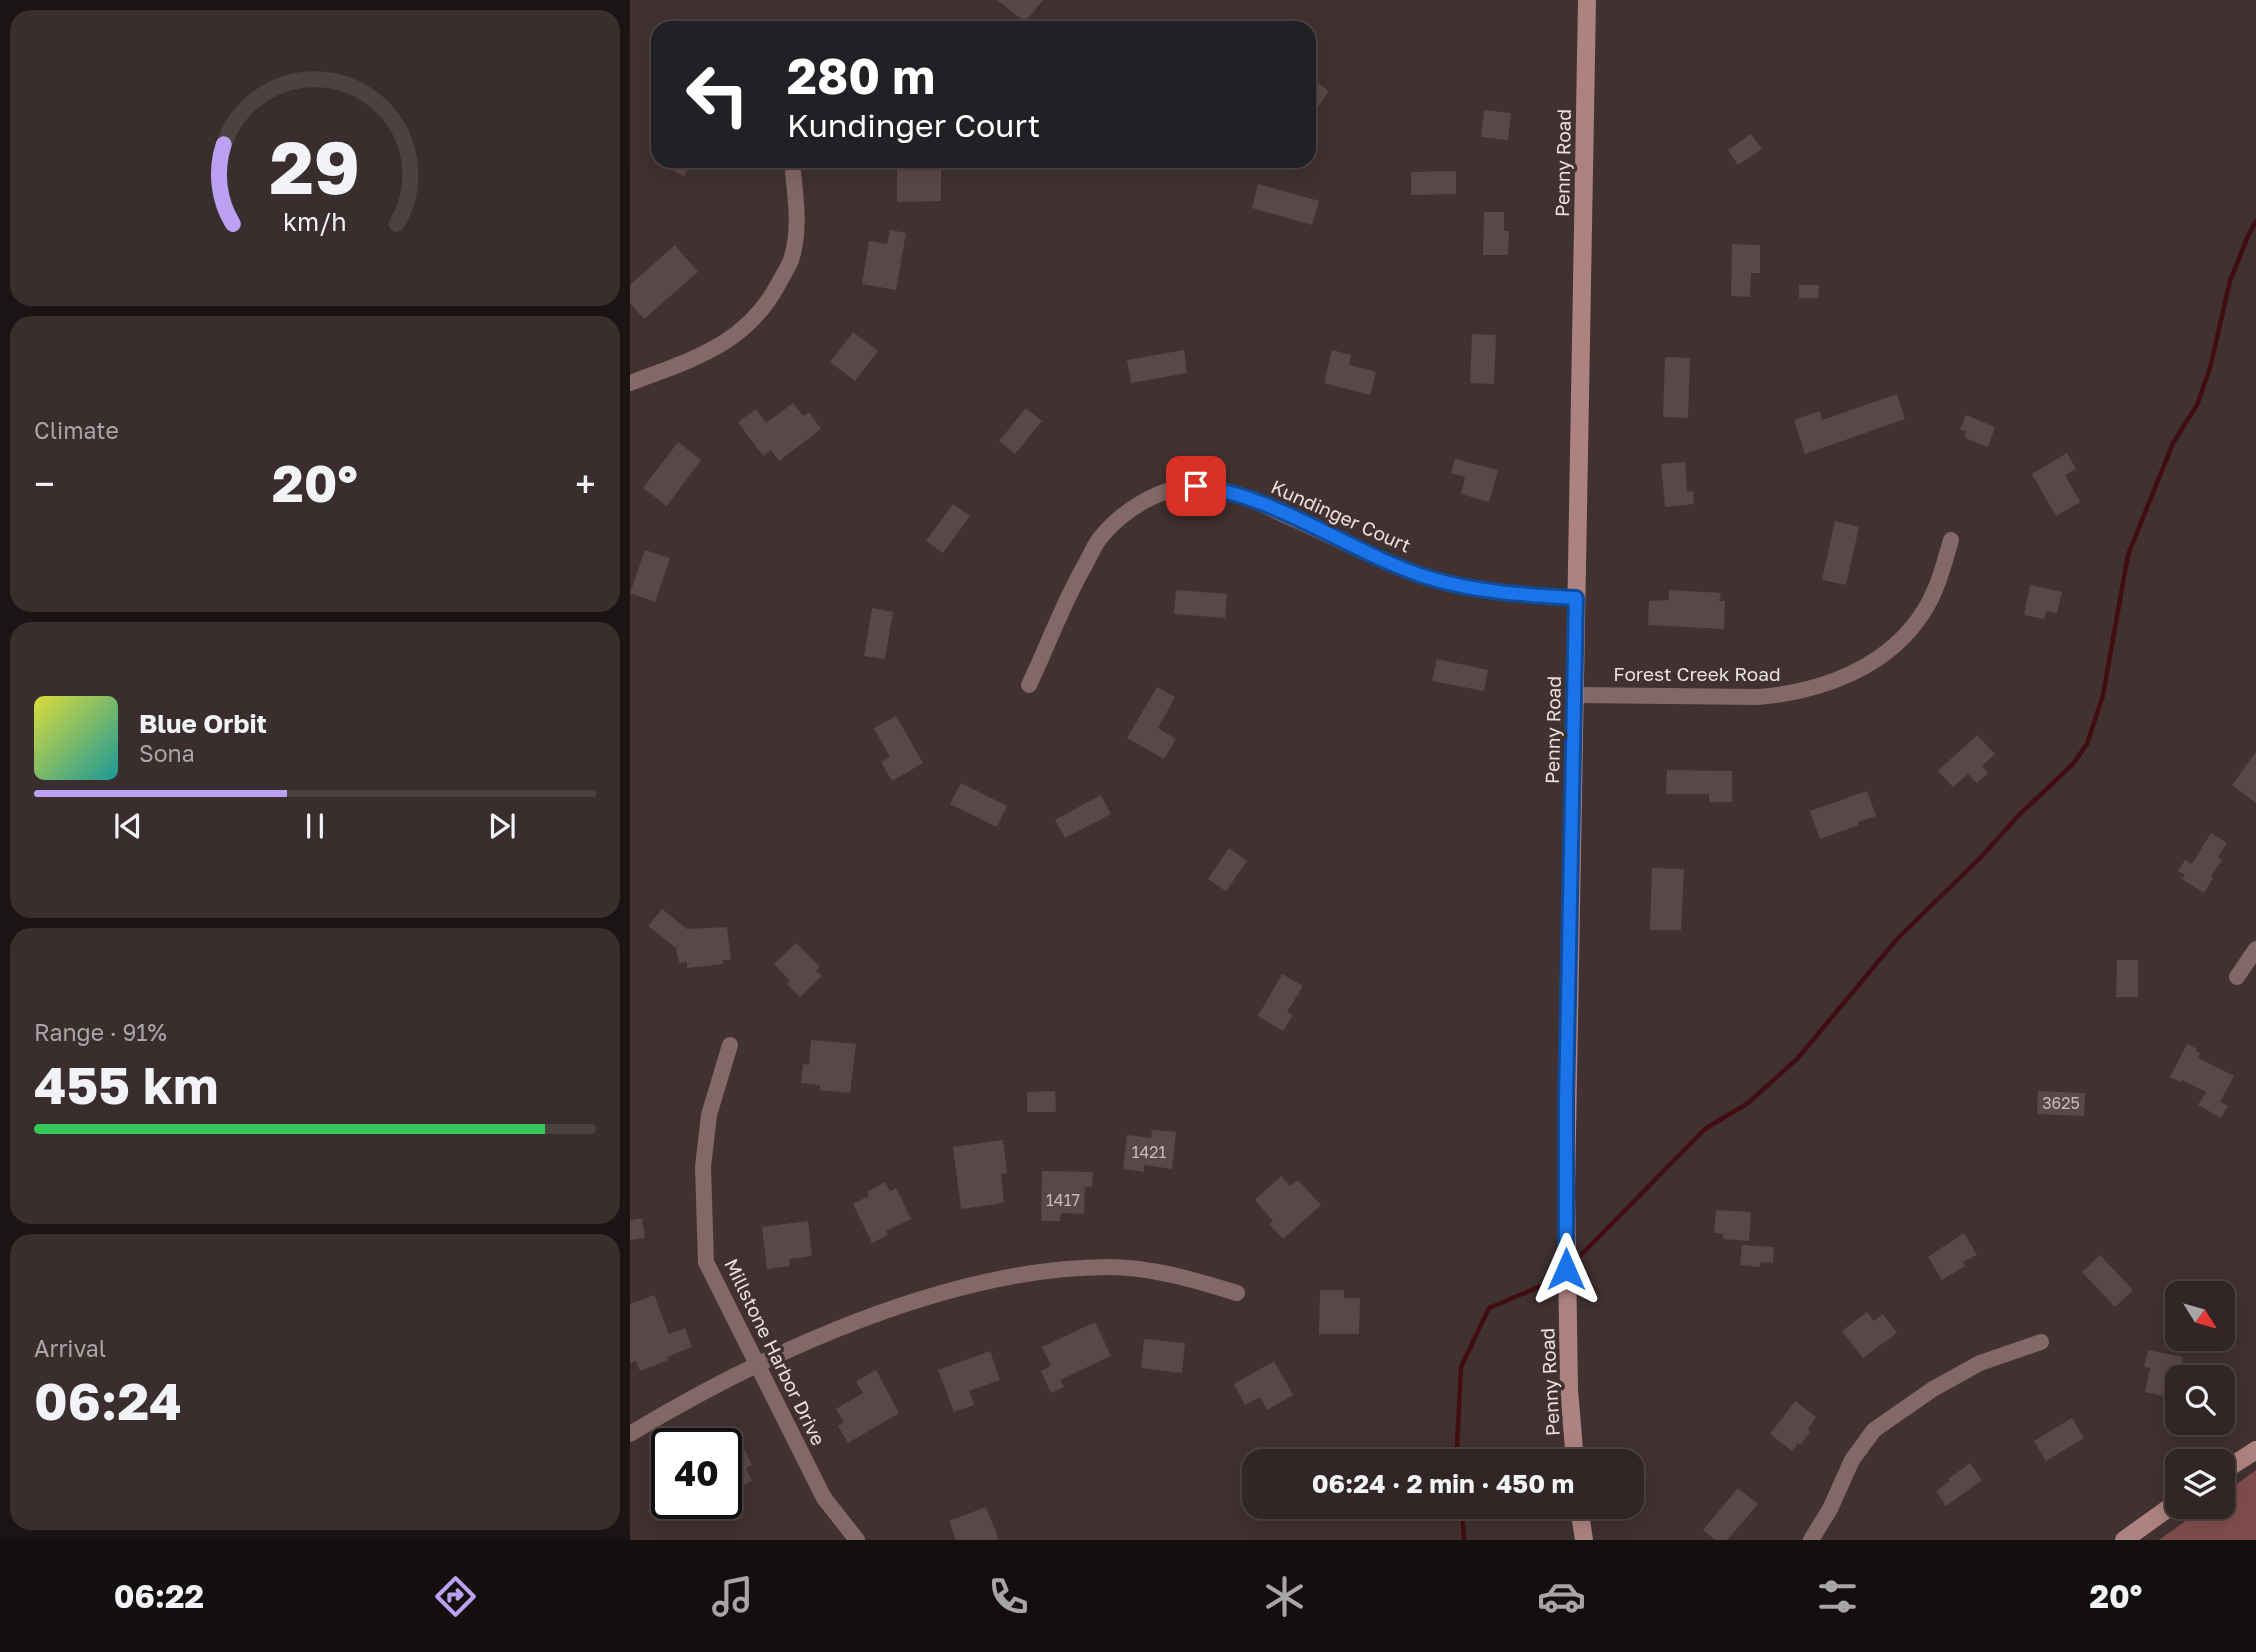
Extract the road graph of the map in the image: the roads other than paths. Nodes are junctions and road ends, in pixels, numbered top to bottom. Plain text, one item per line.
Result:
1 (1587, 0) edge
2 (793, 172) dead end
3 (630, 383) edge
4 (1951, 540) dead end
5 (1576, 598) junction
6 (1029, 685) dead end
7 (1575, 695) junction
8 (2256, 949) edge
9 (2237, 977) dead end
10 (730, 1045) dead end
11 (1237, 1293) dead end
12 (2041, 1342) dead end
13 (757, 1364) junction
14 (630, 1434) edge
15 (1574, 1449) edge
16 (2256, 1450) edge
17 (2235, 1464) edge
18 (2165, 1511) edge
19 (1581, 1519) edge
20 (856, 1540) edge
21 (1584, 1540) edge
22 (1811, 1540) edge
23 (2124, 1540) edge

1 - 5 street, Penny Road
2 - 3 street
4 - 7 street, Forest Creek Road
5 - 6 street, Kundinger Court
5 - 7 street, Penny Road
7 - 15 street, Penny Road
8 - 9 street
10 - 13 street, Millstone Harbor Drive
11 - 13 street
12 - 22 street
13 - 14 street
13 - 20 street, Millstone Harbor Drive
16 - 17 street
18 - 23 street
19 - 21 street

